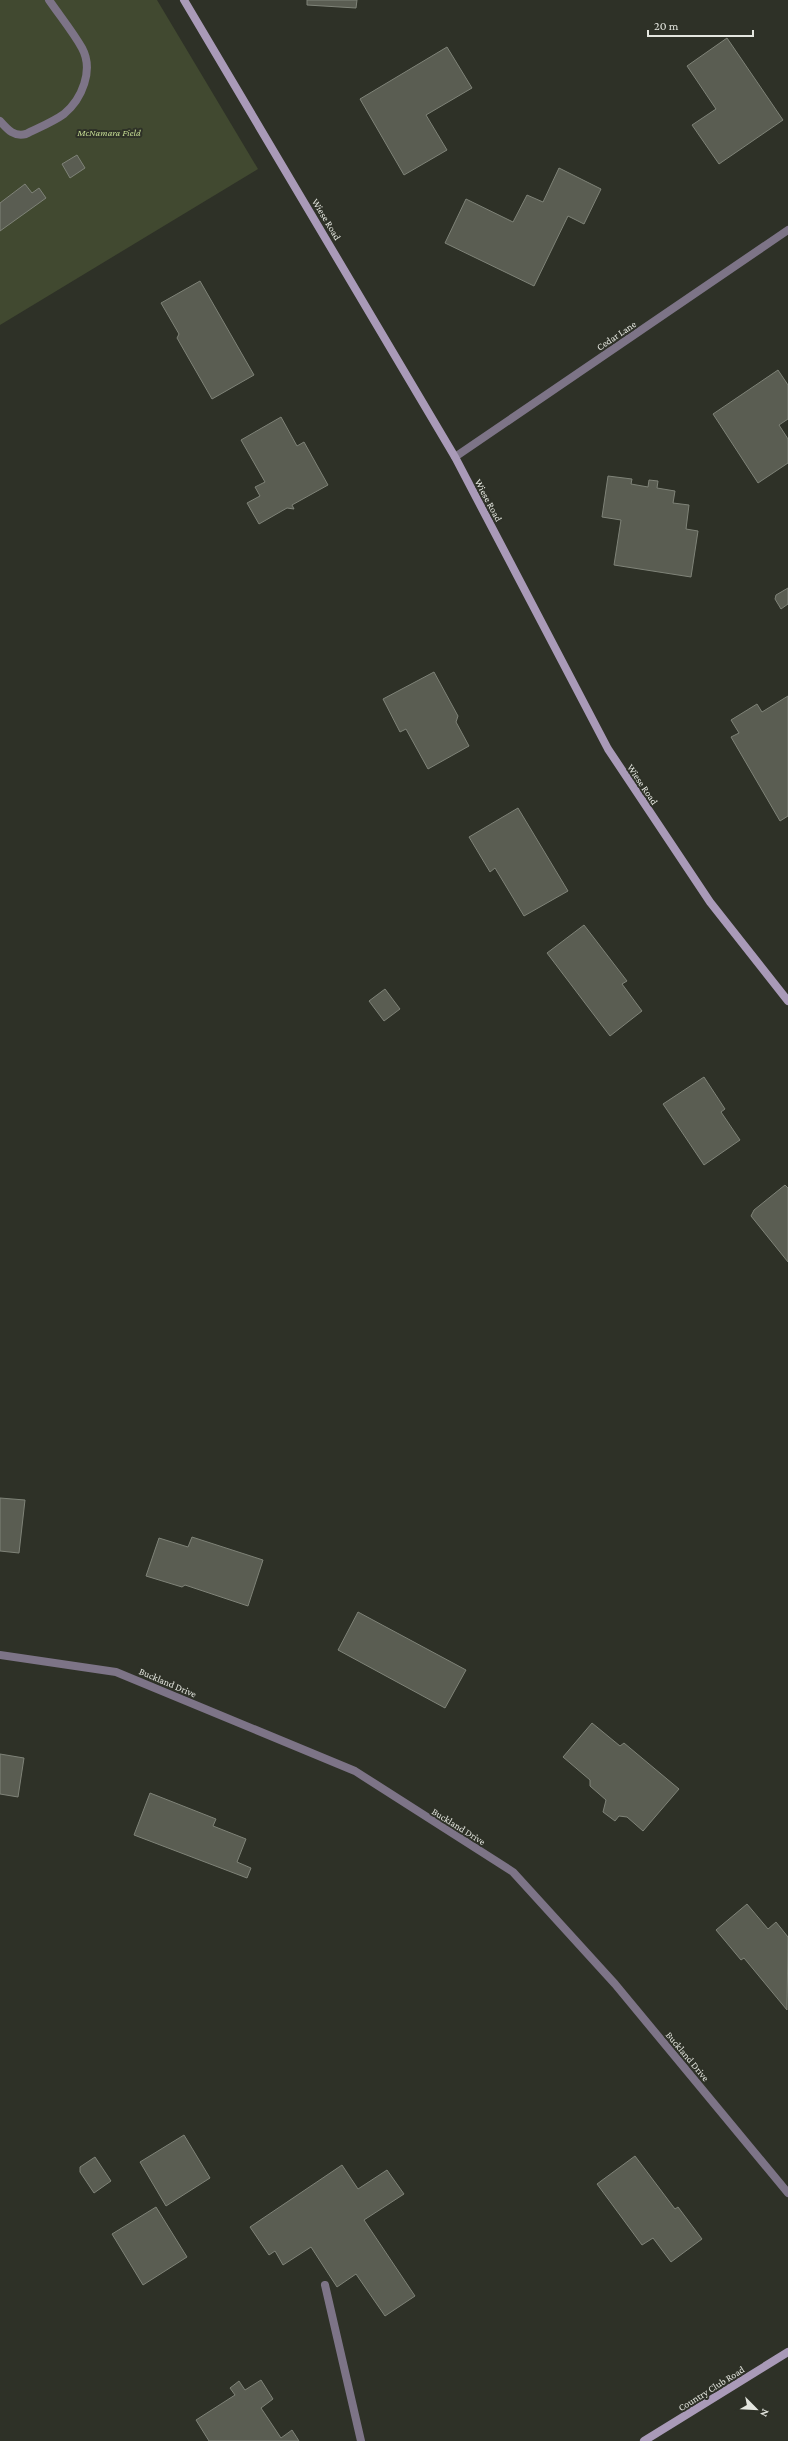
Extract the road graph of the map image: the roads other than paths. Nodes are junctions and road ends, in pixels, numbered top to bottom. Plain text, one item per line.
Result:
1 (50, 0) edge
2 (184, 0) edge
3 (0, 121) edge
4 (788, 230) edge
5 (455, 457) junction
6 (788, 1001) edge
7 (0, 1655) edge
8 (788, 2193) edge
9 (324, 2285) dead end
10 (788, 2352) edge
11 (361, 2441) edge
12 (644, 2441) edge

1 - 3 street
2 - 5 street, Wiese Road
4 - 5 street, Cedar Lane
5 - 6 street, Wiese Road
7 - 8 street, Buckland Drive
9 - 11 street
10 - 12 street, Country Club Road

